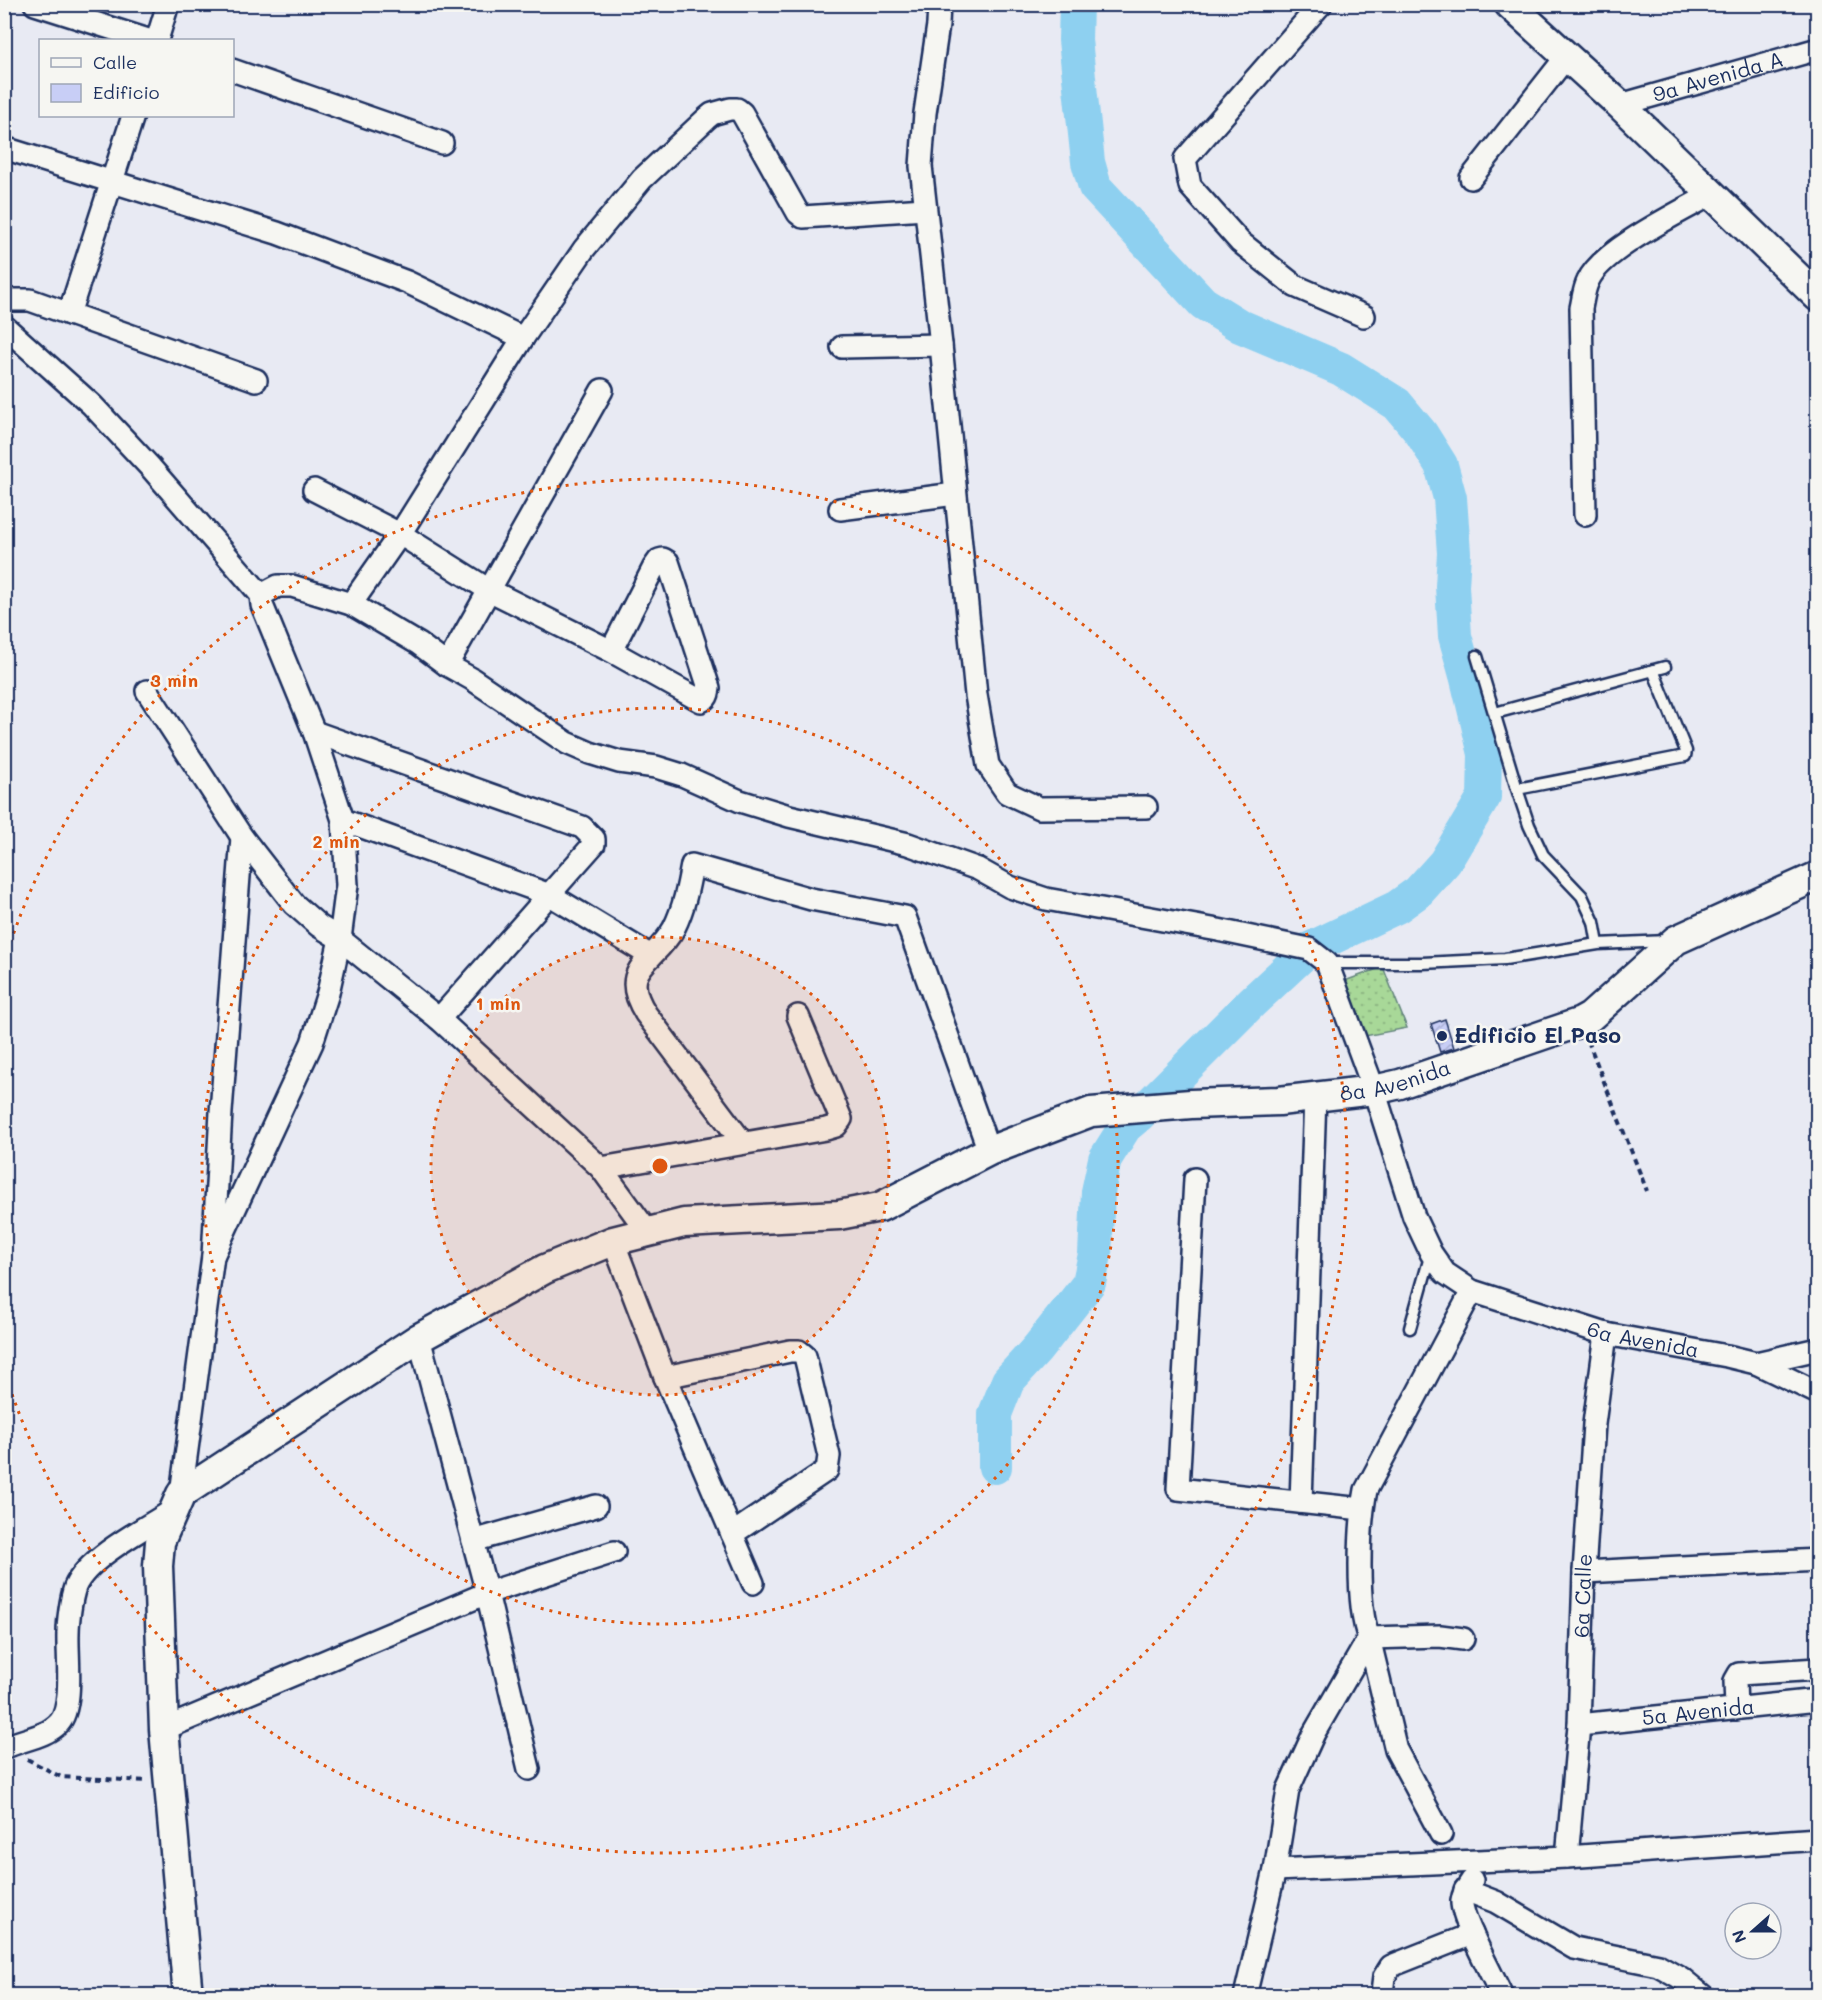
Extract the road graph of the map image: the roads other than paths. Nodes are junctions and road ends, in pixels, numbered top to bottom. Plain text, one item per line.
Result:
1 (35, 4) edge
2 (168, 4) edge
3 (939, 4) edge
4 (1322, 4) edge
5 (1509, 4) edge
6 (145, 39) edge
7 (157, 39) edge
8 (1818, 49) edge
9 (1567, 56) junction
10 (234, 71) edge
11 (1620, 105) junction
12 (133, 117) edge
13 (442, 143) dead end
14 (4, 148) edge
15 (1471, 178) dead end
16 (113, 181) junction
17 (1712, 194) junction
18 (925, 209) junction
19 (1818, 297) edge
20 (4, 300) edge
21 (69, 314) junction
22 (1364, 316) dead end
23 (4, 326) edge
24 (523, 338) junction
25 (941, 345) junction
26 (843, 347) dead end
27 (256, 380) dead end
28 (602, 390) dead end
29 (314, 490) dead end
30 (955, 494) junction
31 (840, 509) dead end
32 (1585, 515) dead end
33 (400, 534) junction
34 (489, 590) junction
35 (261, 595) junction
36 (351, 604) junction
37 (611, 651) junction
38 (1476, 656) dead end
39 (447, 665) junction
40 (1665, 667) dead end
41 (1653, 670) junction
42 (147, 692) dead end
43 (1495, 713) junction
44 (314, 732) junction
45 (1517, 789) junction
46 (1146, 807) dead end
47 (343, 820) junction
48 (242, 837) junction
49 (1818, 876) edge
50 (550, 895) junction
51 (340, 939) junction
52 (1676, 940) junction
53 (1598, 944) junction
54 (651, 956) junction
55 (1327, 963) junction
56 (798, 1016) dead end
57 (439, 1019) junction
58 (1374, 1090) junction
59 (1315, 1096) junction
60 (743, 1143) junction
61 (989, 1151) junction
62 (602, 1168) junction
63 (1195, 1179) dead end
64 (648, 1231) junction
65 (613, 1241) junction
66 (1431, 1253) junction
67 (213, 1257) junction
68 (1472, 1291) junction
69 (1410, 1328) dead end
70 (1606, 1334) junction
71 (419, 1338) junction
72 (1818, 1349) edge
73 (1756, 1363) junction
74 (666, 1377) junction
75 (1818, 1393) edge
76 (177, 1502) junction
77 (1301, 1502) junction
78 (596, 1506) dead end
79 (1362, 1509) junction
80 (732, 1534) junction
81 (473, 1541) junction
82 (614, 1552) dead end
83 (1818, 1560) edge
84 (1584, 1572) junction
85 (753, 1583) dead end
86 (487, 1593) junction
87 (1369, 1638) junction
88 (1463, 1639) dead end
89 (1818, 1669) edge
90 (1818, 1700) edge
91 (1736, 1708) junction
92 (1579, 1725) junction
93 (164, 1729) junction
94 (5, 1748) edge
95 (529, 1769) dead end
96 (1441, 1834) dead end
97 (1818, 1839) edge
98 (1567, 1857) junction
99 (1477, 1861) junction
100 (1275, 1870) junction
101 (1465, 1890) junction
102 (1472, 1934) junction
103 (1382, 1993) dead end
104 (188, 1995) edge
105 (1245, 1995) edge
106 (1502, 1995) edge
107 (1703, 1995) edge

1 - 6 street
2 - 7 street
3 - 18 street
4 - 22 street
5 - 9 street
8 - 11 street, 9a Avenida A
9 - 11 street
9 - 15 street
10 - 13 street
11 - 17 street
12 - 16 street
14 - 16 street
16 - 21 street
16 - 24 street
17 - 19 street
17 - 32 street
18 - 24 street
18 - 25 street
20 - 21 street
21 - 27 street
23 - 35 street
24 - 33 street
25 - 26 street
25 - 30 street
28 - 34 street
29 - 33 street
30 - 31 street
30 - 46 street
33 - 34 street
33 - 36 street
34 - 37 street
34 - 39 street
35 - 36 street
35 - 44 street
36 - 39 street
37 - 37 street
38 - 43 lane
39 - 55 street
40 - 41 lane
41 - 43 lane
41 - 45 lane
42 - 48 street
43 - 45 lane
44 - 47 street
44 - 50 street
45 - 53 lane
47 - 50 street
47 - 51 street
48 - 51 street
48 - 67 street
49 - 52 street, 8a Avenida
50 - 54 street
50 - 57 street
51 - 57 street
51 - 67 street
52 - 53 lane
52 - 58 street, 8a Avenida
53 - 55 lane
54 - 60 street
54 - 61 street
55 - 58 street, 6a Avenida
56 - 60 street
57 - 62 street
58 - 59 street, 8a Avenida
58 - 66 street, 6a Avenida
59 - 61 street, 8a Avenida
59 - 77 street
60 - 62 street
61 - 64 street, 8a Avenida
62 - 64 street
63 - 77 street
64 - 65 street, 8a Avenida
65 - 71 street, 8a Avenida
65 - 74 street
66 - 68 street, 6a Avenida
66 - 69 lane
67 - 76 street
68 - 70 street, 6a Avenida
68 - 79 street
70 - 73 street, 6a Avenida
70 - 84 street, 6a Calle
71 - 76 street, 8a Avenida
71 - 81 street
72 - 73 street, 6a Avenida
73 - 75 street
74 - 80 street
74 - 80 street
76 - 93 street
76 - 94 street
77 - 79 street
78 - 81 street
79 - 87 street
80 - 85 street
81 - 86 street
82 - 86 street
83 - 84 street
84 - 92 street, 6a Calle
86 - 93 street
86 - 95 street
87 - 88 street
87 - 96 street
87 - 100 street
89 - 91 street
90 - 91 street, 5a Avenida
91 - 92 street, 5a Avenida
92 - 98 street, 6a Calle
93 - 104 street
97 - 98 street
98 - 99 street
99 - 100 street
99 - 101 street
100 - 105 street
101 - 102 street
101 - 107 street
102 - 103 street
102 - 106 street

